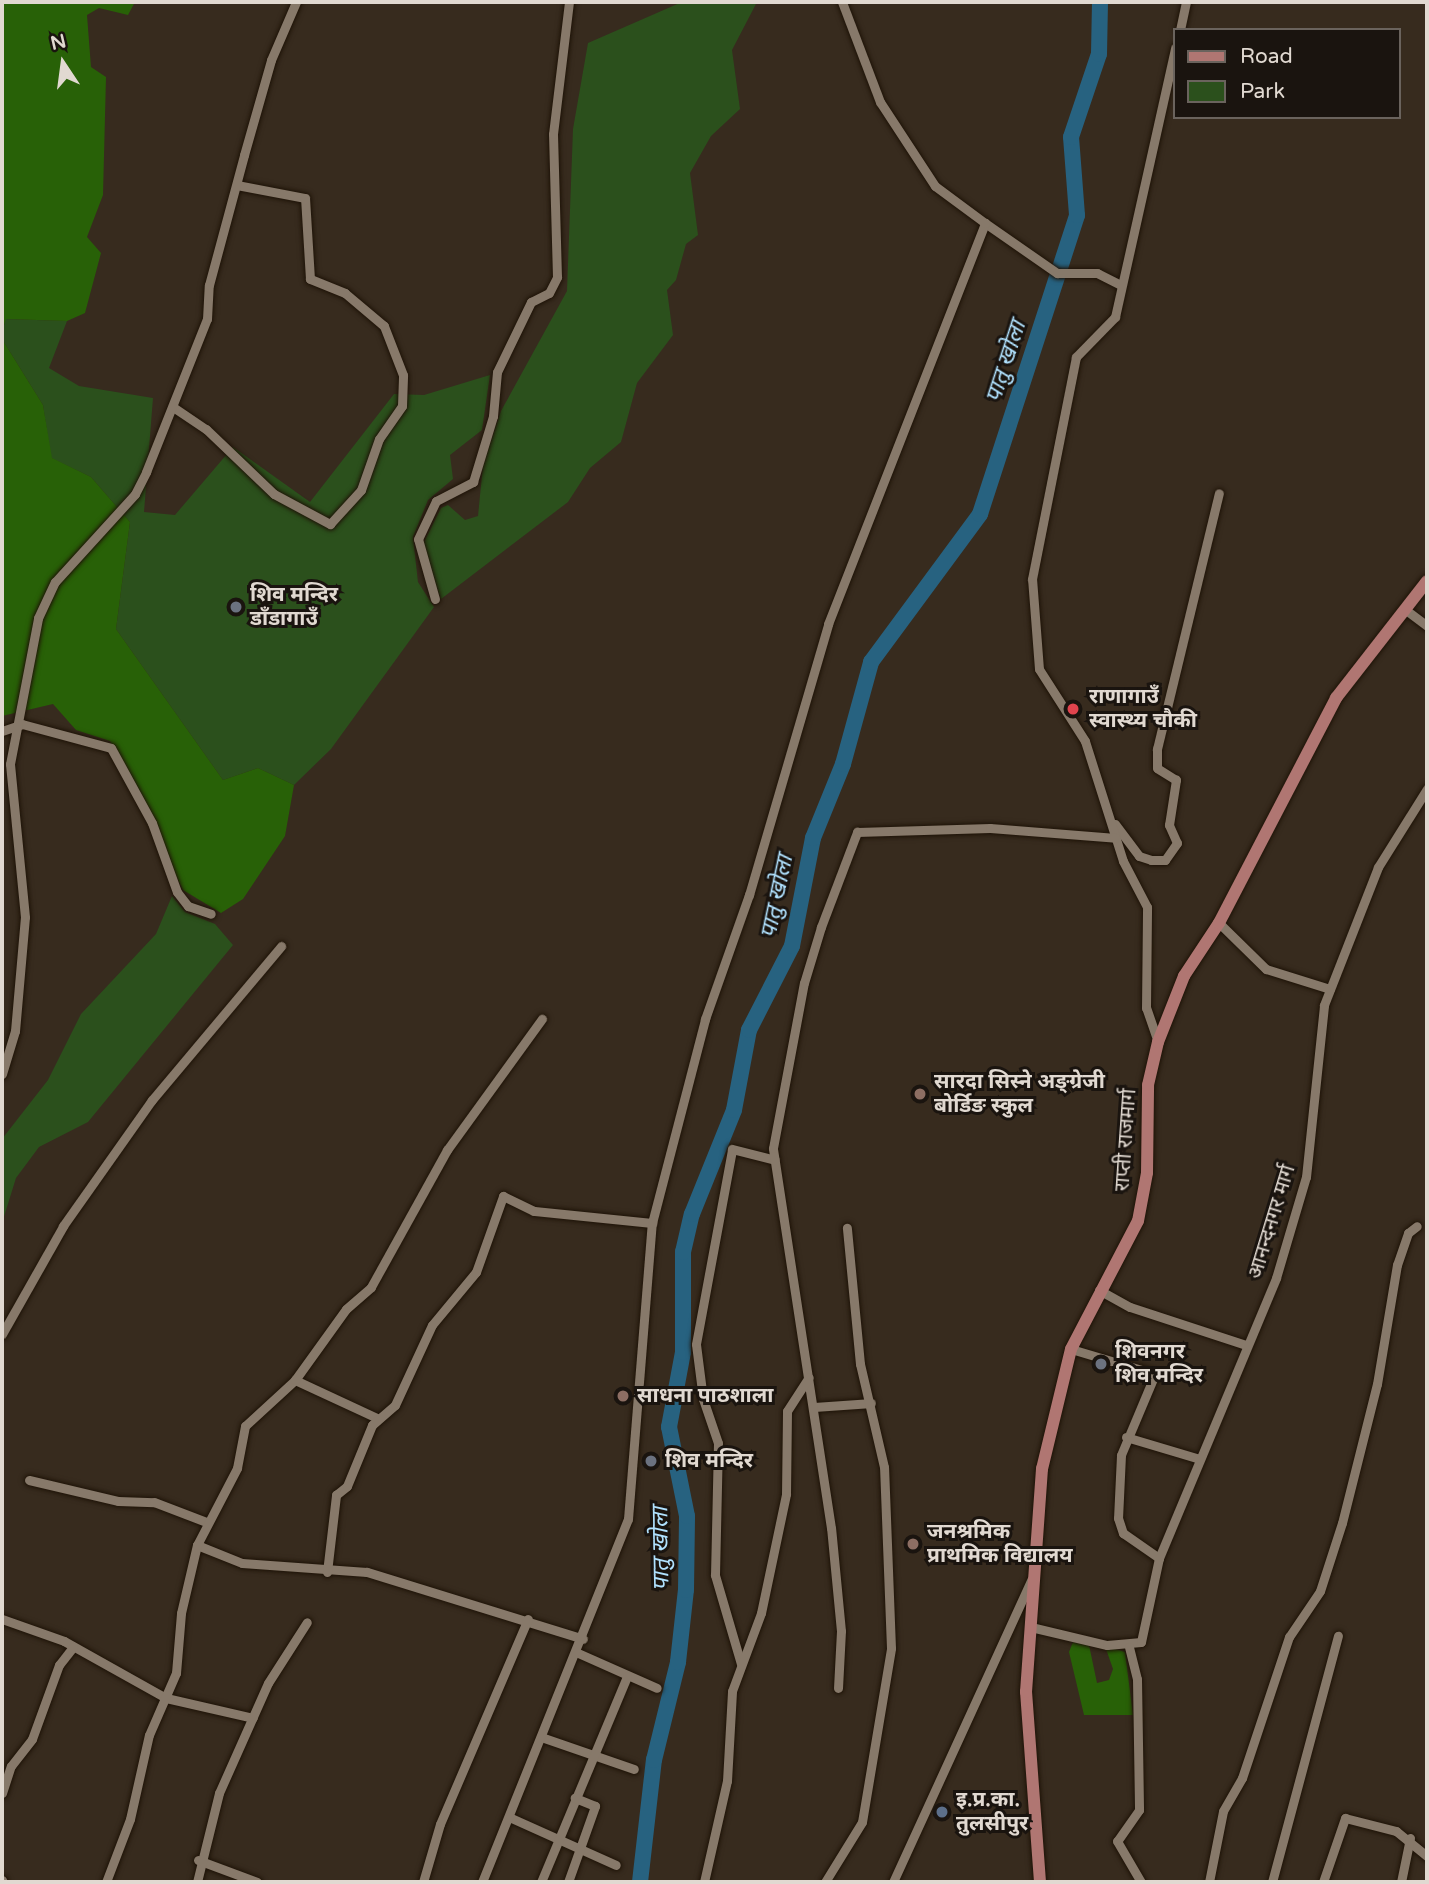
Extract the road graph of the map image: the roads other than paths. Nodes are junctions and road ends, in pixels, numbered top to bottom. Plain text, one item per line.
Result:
1 (296, 2) edge
2 (569, 2) edge
3 (842, 2) edge
4 (1186, 2) edge
5 (1180, 28) edge
6 (1174, 52) edge
7 (237, 185) junction
8 (985, 223) junction
9 (1119, 284) junction
10 (173, 407) junction
11 (1219, 493) dead end
12 (1427, 581) edge
13 (435, 600) dead end
14 (1406, 610) junction
15 (1427, 626) edge
16 (22, 724) junction
17 (2, 732) edge
18 (1427, 789) edge
19 (1115, 824) junction
20 (1116, 838) junction
21 (211, 914) dead end
22 (1219, 923) junction
23 (281, 946) dead end
24 (1330, 989) junction
25 (542, 1019) dead end
26 (1158, 1042) junction
27 (2, 1074) edge
28 (775, 1160) junction
29 (652, 1223) junction
30 (1418, 1226) dead end
31 (847, 1228) dead end
32 (1099, 1290) junction
33 (2, 1334) edge
34 (1246, 1345) junction
35 (1071, 1349) junction
36 (809, 1377) junction
37 (295, 1380) junction
38 (872, 1403) junction
39 (815, 1407) junction
40 (377, 1418) junction
41 (1126, 1437) junction
42 (1200, 1459) junction
43 (29, 1480) dead end
44 (206, 1522) junction
45 (197, 1545) junction
46 (1159, 1558) junction
47 (1038, 1569) junction
48 (327, 1572) junction
49 (2, 1619) edge
50 (528, 1619) junction
51 (307, 1622) dead end
52 (1035, 1628) junction
53 (1338, 1636) dead end
54 (583, 1639) junction
55 (73, 1647) junction
56 (1129, 1647) junction
57 (578, 1653) junction
58 (741, 1664) junction
59 (627, 1676) junction
60 (657, 1688) dead end
61 (838, 1688) dead end
62 (166, 1698) junction
63 (253, 1718) junction
64 (544, 1738) junction
65 (594, 1756) junction
66 (634, 1769) dead end
67 (2, 1793) edge
68 (575, 1798) junction
69 (509, 1817) junction
70 (558, 1839) junction
71 (1410, 1839) junction
72 (582, 1849) junction
73 (1427, 1856) edge
74 (198, 1860) junction
75 (616, 1865) dead end
76 (106, 1882) edge
77 (197, 1882) edge
78 (257, 1882) edge
79 (423, 1882) edge
80 (482, 1882) edge
81 (541, 1882) edge
82 (568, 1882) edge
83 (704, 1882) edge
84 (825, 1882) edge
85 (893, 1882) edge
86 (1040, 1882) edge
87 (1141, 1882) edge
88 (1209, 1882) edge
89 (1272, 1882) edge
90 (1323, 1882) edge
91 (1401, 1882) edge

1 - 7 street
2 - 13 street
3 - 8 street
4 - 5 street
6 - 9 street
7 - 10 street
7 - 10 street
8 - 9 street
8 - 29 street
9 - 19 street
10 - 16 street
11 - 19 street
12 - 14 main road, राप्ती राजमार्ग
14 - 15 street
14 - 22 main road, राप्ती राजमार्ग
16 - 17 street
16 - 21 street
16 - 27 street
18 - 24 street, आनन्दनगर मार्ग
19 - 20 street
20 - 26 street
20 - 28 street
22 - 24 street
22 - 26 main road, राप्ती राजमार्ग
23 - 33 street
24 - 34 street, आनन्दनगर मार्ग
25 - 37 street
26 - 32 main road, राप्ती राजमार्ग
28 - 36 street
28 - 58 street
29 - 40 street
29 - 54 street
30 - 88 street
31 - 38 street
32 - 34 street
32 - 35 main road, राप्ती राजमार्ग
34 - 42 street, आनन्दनगर मार्ग
35 - 41 street
35 - 47 main road, राप्ती राजमार्ग
36 - 39 street
36 - 58 street
37 - 40 street
37 - 44 street
38 - 39 street
38 - 84 street
39 - 61 street
40 - 48 street
41 - 42 street
41 - 46 street
42 - 46 street, आनन्दनगर मार्ग
43 - 44 street
44 - 45 street
45 - 48 street
45 - 62 street
46 - 56 street, आनन्दनगर मार्ग
47 - 52 main road, राप्ती राजमार्ग
47 - 85 street
48 - 50 street
49 - 55 street
50 - 54 street
50 - 79 street
51 - 63 street
52 - 56 street
52 - 86 main road, राप्ती राजमार्ग
53 - 89 street
54 - 57 street
55 - 62 street
55 - 67 street
56 - 87 street
57 - 59 street
57 - 64 street
58 - 83 street
59 - 60 street
59 - 65 street
62 - 63 street
62 - 76 street
63 - 74 street
64 - 65 street
64 - 69 street
65 - 66 street
65 - 68 street
68 - 70 street
68 - 72 street
69 - 70 street
69 - 80 street
70 - 72 street
70 - 81 street
71 - 73 street
71 - 90 street
71 - 91 street
72 - 75 street
72 - 82 street
74 - 77 street
74 - 78 street

